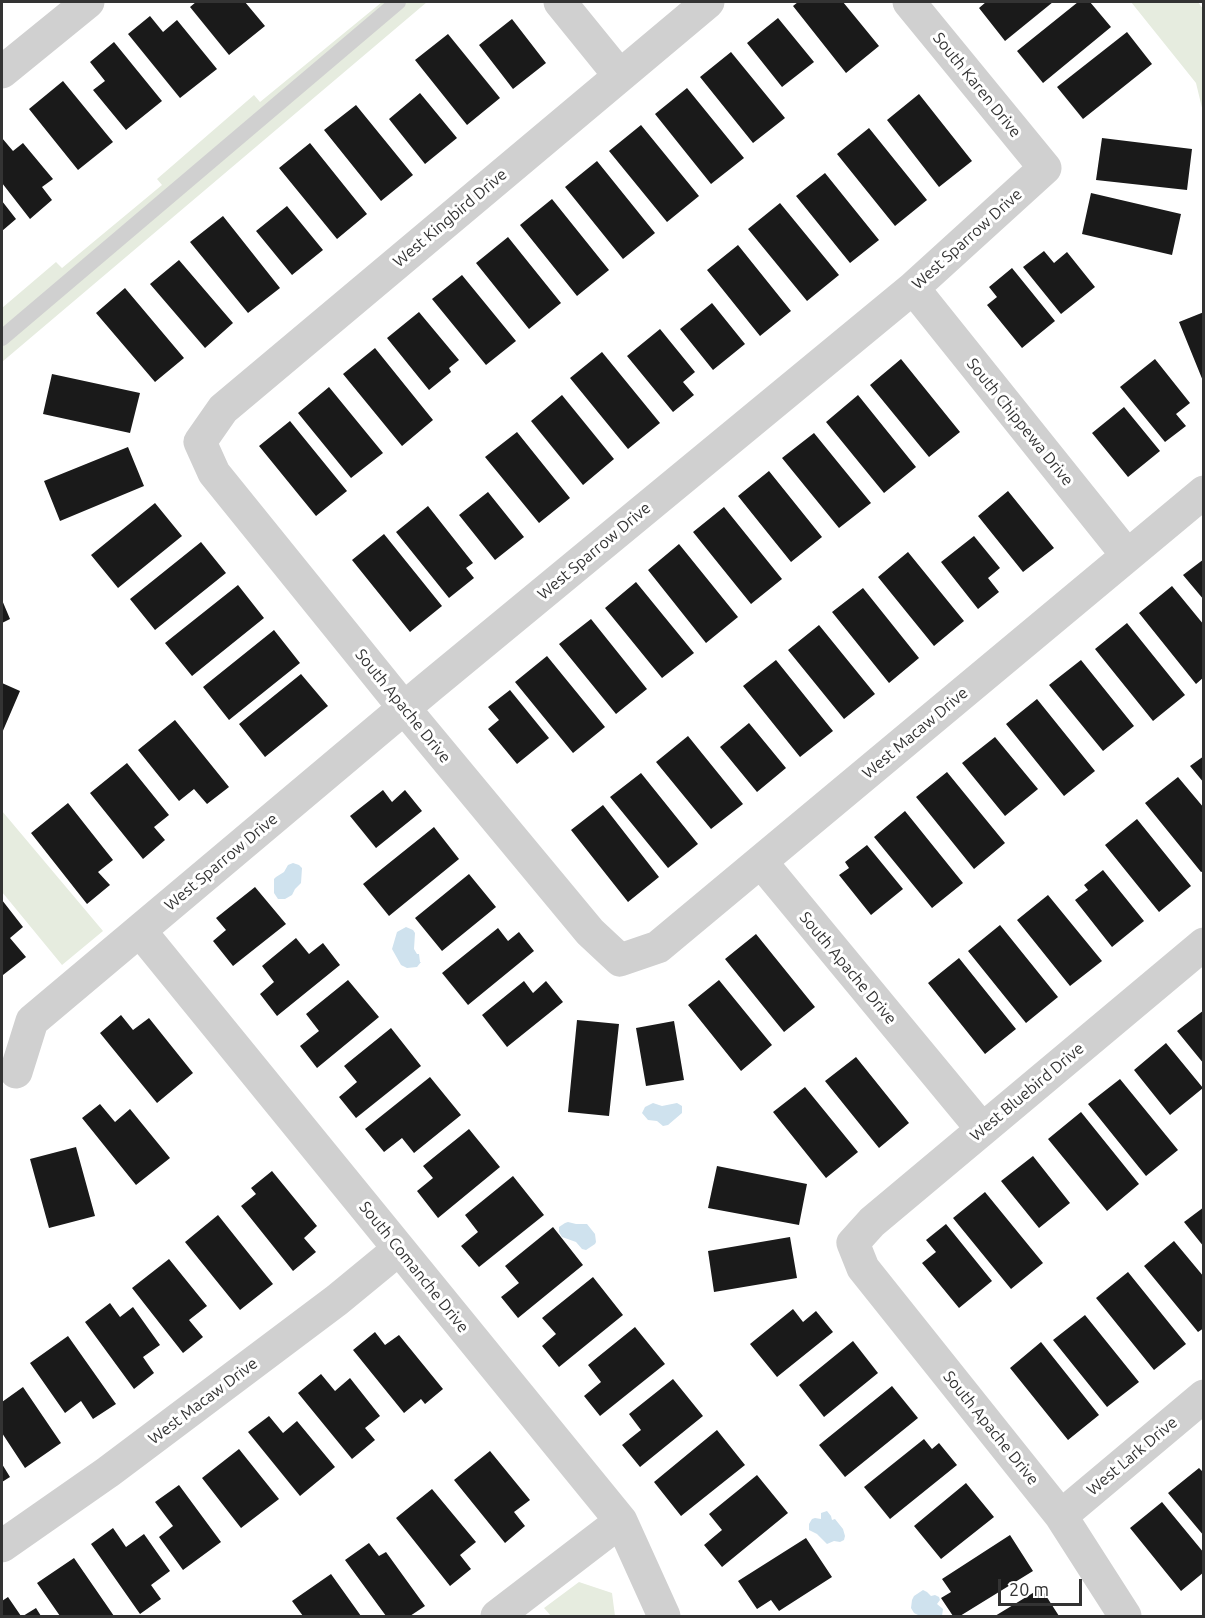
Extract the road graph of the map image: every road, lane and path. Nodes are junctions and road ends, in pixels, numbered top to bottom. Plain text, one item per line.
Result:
1 (88, 2) edge
2 (398, 2) edge
3 (560, 2) edge
4 (708, 2) edge
5 (909, 2) edge
6 (2, 72) edge
7 (620, 76) junction
8 (1046, 168) joint
9 (913, 288) junction
10 (2, 338) edge
11 (200, 442) joint
12 (1203, 492) edge
13 (1127, 555) junction
14 (404, 708) junction
15 (761, 862) junction
16 (140, 931) junction
17 (1203, 944) edge
18 (620, 960) joint
19 (16, 1072) dead end
20 (982, 1129) junction
21 (853, 1243) joint
22 (399, 1249) junction
23 (1203, 1396) edge
24 (1061, 1516) junction
25 (621, 1521) junction
26 (2, 1546) edge
27 (497, 1617) edge
28 (664, 1617) edge
29 (1125, 1617) edge

1 - 6 street
2 - 10 lane
3 - 7 street
4 - 7 street, West Kingbird Drive
5 - 8 street, South Karen Drive
7 - 11 street, West Kingbird Drive
8 - 9 street, West Sparrow Drive
9 - 13 street, South Chippewa Drive
9 - 14 street, West Sparrow Drive
11 - 14 street, South Apache Drive
12 - 13 street, West Macaw Drive
13 - 15 street, West Macaw Drive
14 - 16 street, West Sparrow Drive
14 - 18 street, South Apache Drive
15 - 18 street, West Macaw Drive
15 - 20 street, South Apache Drive
16 - 19 street, West Sparrow Drive
16 - 22 street, South Comanche Drive
17 - 20 street, West Bluebird Drive
20 - 21 street, West Bluebird Drive
21 - 24 street, South Apache Drive
22 - 25 street, South Comanche Drive
22 - 26 street, West Macaw Drive
23 - 24 street, West Lark Drive
24 - 29 street, South Apache Drive
25 - 27 street
25 - 28 street, South Comanche Drive

